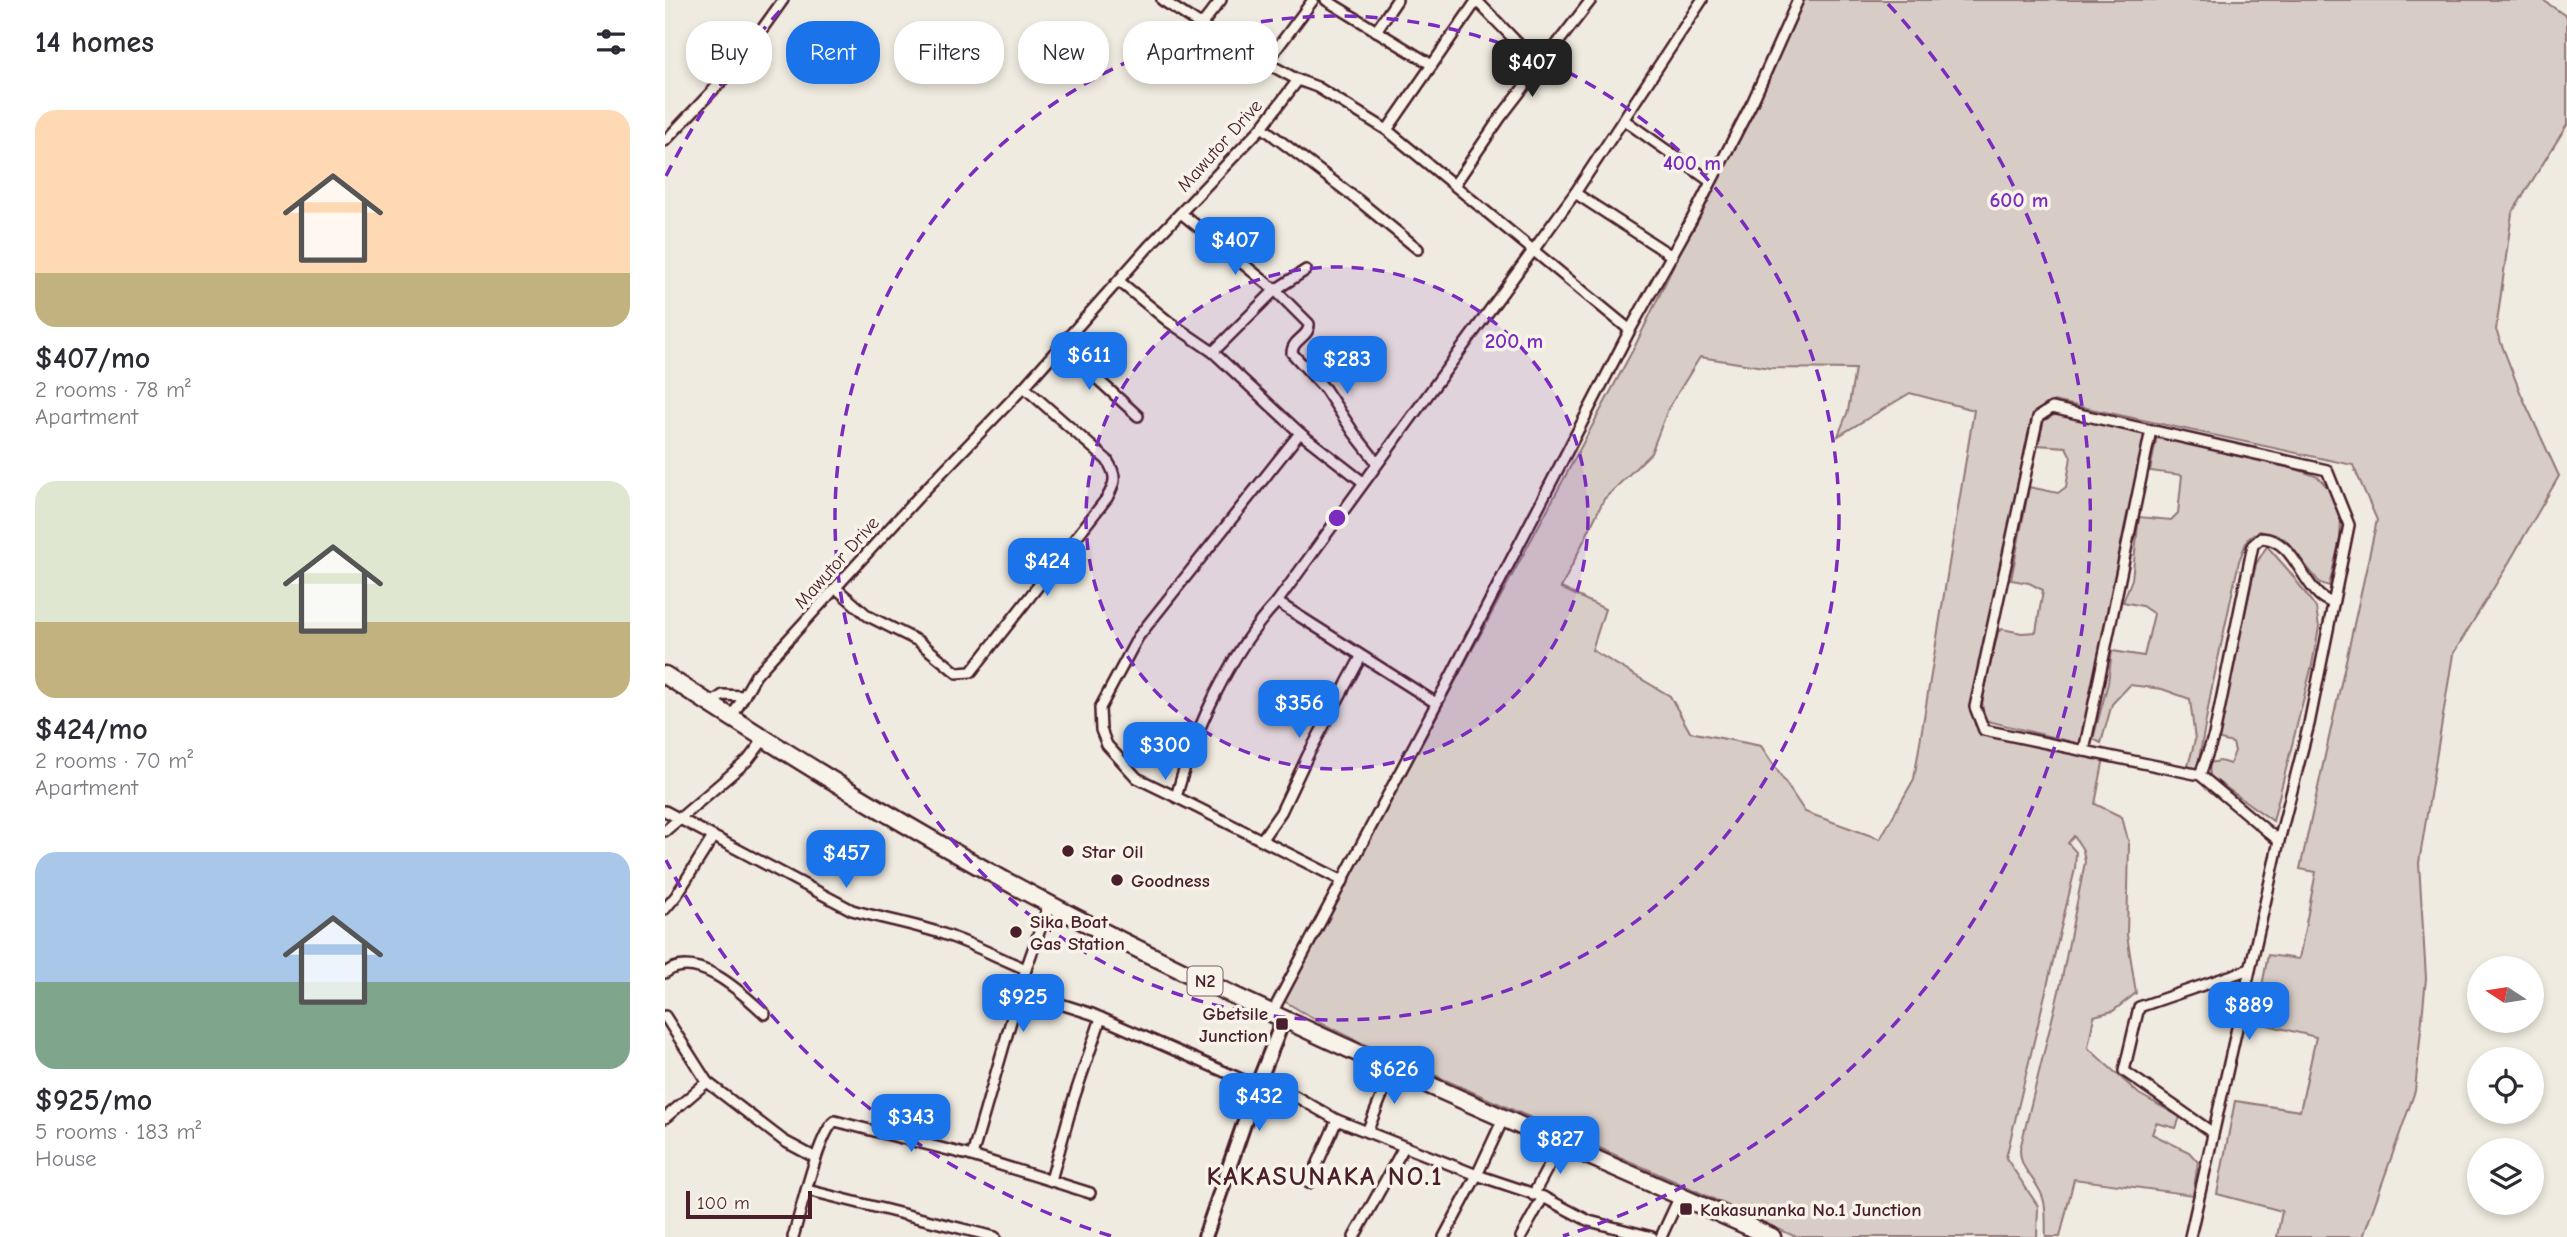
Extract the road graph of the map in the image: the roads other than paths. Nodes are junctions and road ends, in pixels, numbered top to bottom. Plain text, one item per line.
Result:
1 (783, 0) edge
2 (1162, 0) edge
3 (1221, 0) edge
4 (1313, 0) edge
5 (1326, 0) edge
6 (1397, 0) edge
7 (1476, 0) edge
8 (1591, 0) edge
9 (1702, 0) edge
10 (1797, 1) edge
11 (1197, 21) edge
12 (1204, 21) edge
13 (1376, 31) junction
14 (1278, 47) edge
15 (1432, 65) junction
16 (1539, 65) junction
17 (1278, 69) edge
18 (1298, 80) junction
19 (1624, 120) junction
20 (1262, 127) junction
21 (1387, 130) junction
22 (665, 141) edge
23 (1710, 181) junction
24 (1455, 184) junction
25 (1575, 193) junction
26 (1181, 213) junction
27 (1418, 249) dead end
28 (1534, 250) junction
29 (1672, 256) junction
30 (1306, 270) dead end
31 (1120, 282) junction
32 (1275, 290) junction
33 (1630, 330) junction
34 (1061, 346) junction
35 (1213, 352) junction
36 (1024, 387) junction
37 (1137, 416) dead end
38 (2151, 430) junction
39 (1300, 433) junction
40 (1375, 465) junction
41 (1363, 482) junction
42 (837, 589) junction
43 (1277, 602) junction
44 (2333, 604) junction
45 (1361, 657) junction
46 (665, 675) edge
47 (744, 696) junction
48 (1436, 703) junction
49 (711, 704) junction
50 (732, 717) junction
51 (765, 738) junction
52 (2084, 751) junction
53 (2200, 775) junction
54 (1177, 797) junction
55 (665, 811) edge
56 (680, 817) junction
57 (665, 831) edge
58 (713, 836) junction
59 (1262, 839) junction
60 (2279, 841) junction
61 (1343, 881) junction
62 (1049, 904) junction
63 (665, 909) edge
64 (1026, 969) junction
65 (2250, 969) junction
66 (666, 971) edge
67 (1020, 991) junction
68 (765, 1014) dead end
69 (1278, 1015) junction
70 (665, 1016) edge
71 (1101, 1018) junction
72 (1394, 1068) junction
73 (707, 1082) junction
74 (1258, 1084) junction
75 (1504, 1116) junction
76 (665, 1118) edge
77 (1337, 1120) junction
78 (1367, 1132) junction
79 (2213, 1133) junction
80 (1561, 1143) junction
81 (1404, 1147) junction
82 (972, 1156) junction
83 (816, 1158) junction
84 (1477, 1175) junction
85 (1051, 1180) junction
86 (1309, 1183) dead end
87 (807, 1190) junction
88 (1090, 1193) dead end
89 (1538, 1196) junction
90 (1680, 1196) junction
91 (952, 1232) edge
92 (793, 1237) edge
93 (995, 1237) edge
94 (1205, 1237) edge
95 (1354, 1237) edge
96 (1444, 1237) edge
97 (1521, 1237) edge
98 (1652, 1237) edge
99 (1661, 1237) edge
100 (1772, 1237) edge
101 (2190, 1237) edge

1 - 22 street
2 - 11 street
3 - 12 street
4 - 14 street
5 - 13 street
6 - 13 street
7 - 15 street
7 - 16 street
8 - 16 street
9 - 19 street
10 - 23 street
13 - 15 street
15 - 21 street
16 - 24 street
17 - 18 street
18 - 20 street, Mawutor Drive
18 - 21 street
19 - 23 street
19 - 25 street
20 - 26 street, Mawutor Drive
20 - 27 street
21 - 24 street
23 - 29 street
24 - 28 street
25 - 28 street
25 - 29 street
26 - 31 street, Mawutor Drive
26 - 32 street
28 - 33 street
28 - 40 street
29 - 33 street
30 - 32 street
31 - 34 street, Mawutor Drive
31 - 35 street
32 - 35 street
32 - 40 street
33 - 48 street
34 - 36 street, Mawutor Drive
34 - 37 street
35 - 39 street
36 - 42 street, Mawutor Drive
36 - 42 street
38 - 44 street
38 - 52 street
38 - 52 street
39 - 41 street
39 - 54 street
40 - 41 street
41 - 43 street
42 - 47 street, Mawutor Drive
43 - 45 street
43 - 54 street
44 - 53 street
44 - 60 street
45 - 48 street
45 - 59 street
46 - 49 highway, N2
47 - 49 street
47 - 50 street, Mawutor Drive
48 - 61 street
49 - 50 highway, N2
50 - 51 highway, N2
51 - 56 street
51 - 62 highway, N2
52 - 53 street
53 - 60 street
54 - 59 street
55 - 56 street
56 - 57 street
56 - 58 street
58 - 63 street
58 - 64 street
59 - 61 street
60 - 65 street
61 - 69 street
62 - 64 street
62 - 69 highway, N2
64 - 67 street
65 - 79 street
65 - 79 street
66 - 68 street
67 - 71 street
67 - 82 street
69 - 72 highway, N2
69 - 74 street
70 - 73 street
71 - 74 street
71 - 85 street
72 - 75 highway, N2
72 - 78 street
73 - 76 street
73 - 83 street
74 - 77 street
74 - 94 street
75 - 80 highway, N2
75 - 84 street
77 - 78 street
77 - 86 street
78 - 81 street
79 - 101 street
80 - 89 street
80 - 90 highway, N2
81 - 84 street
81 - 95 street
82 - 83 street
82 - 85 street
83 - 87 street
84 - 89 street
84 - 96 street
85 - 88 street
87 - 91 street
87 - 92 street
89 - 97 street
89 - 98 street
90 - 99 street
90 - 100 highway, N2
91 - 93 street

